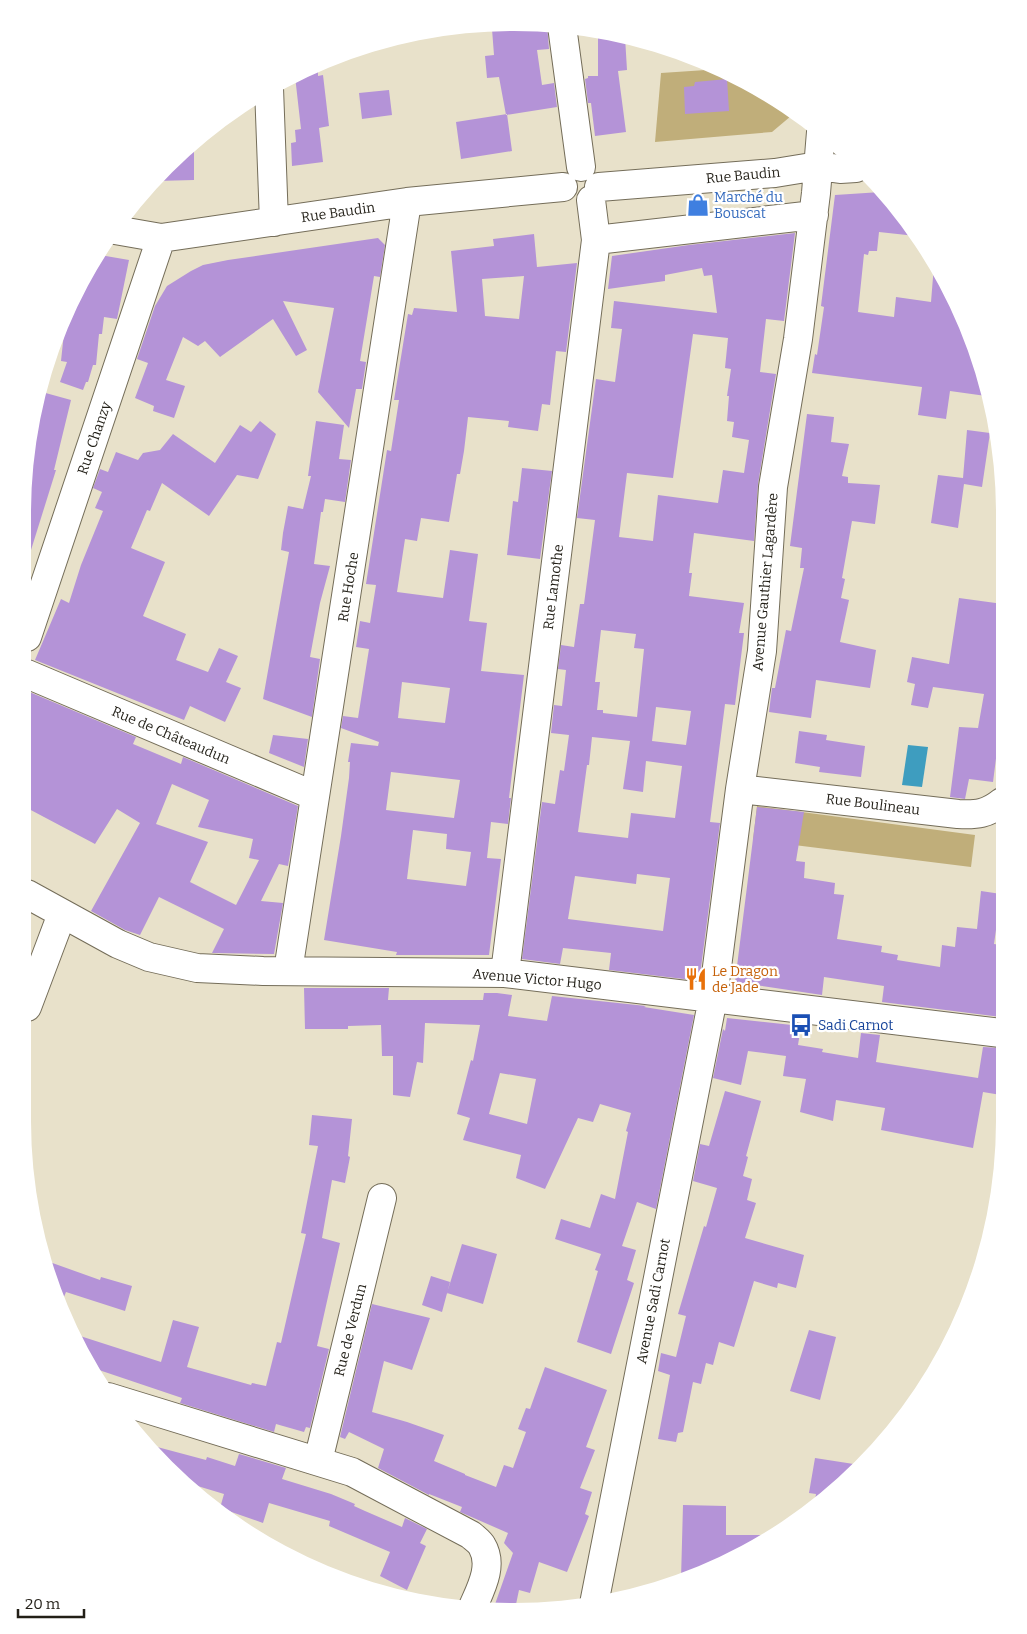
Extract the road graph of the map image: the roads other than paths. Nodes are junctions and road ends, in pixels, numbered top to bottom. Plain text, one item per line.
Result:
1 (563, 34) edge
2 (269, 98) edge
3 (820, 142) edge
4 (818, 166) junction
5 (581, 167) junction
6 (851, 168) edge
7 (563, 187) junction
8 (595, 194) junction
9 (408, 202) junction
10 (814, 215) junction
11 (274, 222) junction
12 (123, 231) edge
13 (162, 238) junction
14 (596, 240) junction
15 (31, 625) edge
16 (31, 676) edge
17 (740, 789) junction
18 (315, 796) junction
19 (996, 807) edge
20 (31, 896) edge
21 (62, 914) junction
22 (288, 971) junction
23 (505, 973) junction
24 (31, 996) edge
25 (713, 998) junction
26 (996, 1032) edge
27 (382, 1198) dead end
28 (122, 1401) edge
29 (318, 1461) junction
30 (596, 1595) edge
31 (475, 1601) edge

1 - 5 street
2 - 11 street
3 - 4 street, Avenue Gauthier Lagardère
4 - 6 street, Rue Baudin
4 - 8 street, Rue Baudin
4 - 10 street, Avenue Gauthier Lagardère
5 - 7 street
5 - 8 street
7 - 8 street
7 - 9 street, Rue Baudin
8 - 14 street, Rue Lamothe
9 - 11 street, Rue Baudin
9 - 18 street, Rue Hoche
10 - 14 street
10 - 17 street, Avenue Gauthier Lagardère
11 - 13 street, Rue Baudin
12 - 13 street, Rue Baudin
13 - 15 street, Rue Chanzy
14 - 23 street, Rue Lamothe
16 - 18 street, Rue de Châteaudun
17 - 19 street, Rue Boulineau
17 - 25 street, Avenue Gauthier Lagardère
18 - 22 street, Rue Hoche
20 - 21 street, Avenue Victor Hugo
21 - 22 street, Avenue Victor Hugo
21 - 24 street
22 - 23 street, Avenue Victor Hugo
23 - 25 street, Avenue Victor Hugo
25 - 26 street, Avenue Victor Hugo
25 - 30 street, Avenue Sadi Carnot
27 - 29 street, Rue de Verdun
28 - 29 street
29 - 31 street

